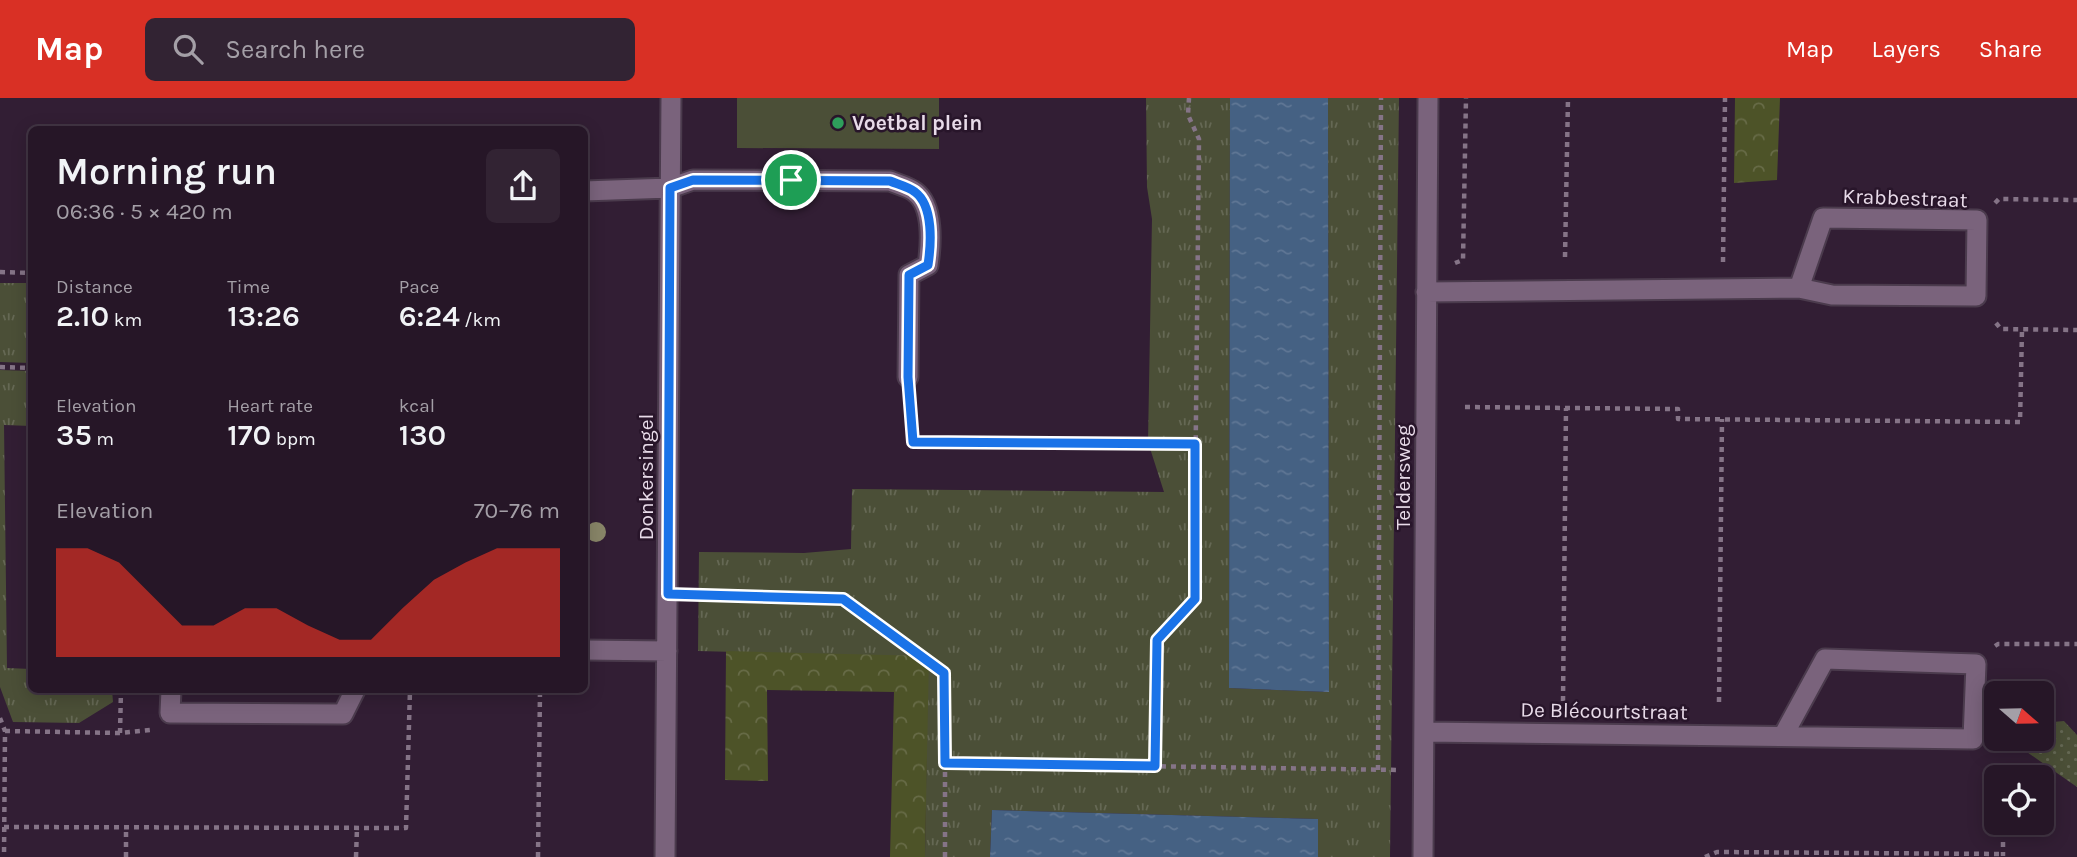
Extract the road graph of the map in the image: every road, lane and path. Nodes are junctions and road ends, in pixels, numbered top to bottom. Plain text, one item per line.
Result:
1 (671, 98) edge
2 (1189, 98) edge
3 (1381, 98) edge
4 (1428, 98) edge
5 (1465, 98) edge
6 (1568, 98) edge
7 (1724, 98) edge
8 (670, 188) junction
9 (588, 191) edge
10 (2077, 200) edge
11 (1976, 220) junction
12 (1565, 257) dead end
13 (0, 272) edge
14 (28, 273) edge
15 (1426, 282) junction
16 (1799, 288) junction
17 (1723, 289) junction
18 (1996, 323) dead end
19 (2022, 330) junction
20 (2077, 331) edge
21 (0, 367) edge
22 (28, 368) edge
23 (908, 377) joint
24 (1465, 407) dead end
25 (1566, 408) junction
26 (1722, 419) junction
27 (1195, 444) junction
28 (668, 594) junction
29 (2077, 644) edge
30 (588, 650) edge
31 (667, 651) junction
32 (1976, 664) junction
33 (121, 693) edge
34 (171, 693) edge
35 (354, 693) edge
36 (410, 693) edge
37 (540, 693) edge
38 (1563, 702) dead end
39 (1719, 702) dead end
40 (170, 713) junction
41 (0, 718) edge
42 (5, 731) junction
43 (1425, 732) junction
44 (120, 733) junction
45 (1783, 736) junction
46 (945, 763) junction
47 (1155, 766) junction
48 (1378, 770) junction
49 (1423, 771) junction
50 (4, 827) junction
51 (126, 827) junction
52 (357, 828) junction
53 (2003, 835) edge
54 (1717, 855) edge
55 (2003, 856) edge
56 (4, 857) edge
57 (126, 857) edge
58 (356, 857) edge
59 (538, 857) edge
60 (665, 857) edge
61 (945, 857) edge
62 (1423, 857) edge
63 (1705, 857) edge

1 - 8 street, Donkersingel
2 - 27 path
3 - 48 path
4 - 15 street, Teldersweg
5 - 15 path
6 - 12 path
7 - 17 path
8 - 9 street
8 - 23 street
8 - 28 street, Donkersingel
10 - 11 path
11 - 16 street, Krabbestraat
11 - 16 street, Krabbestraat
13 - 14 path
15 - 17 street, Krabbestraat
15 - 43 street, Teldersweg
16 - 17 street, Krabbestraat
18 - 19 path
19 - 20 path
19 - 26 path
21 - 22 path
23 - 27 path
24 - 25 path
25 - 26 path
25 - 38 path
26 - 39 path
27 - 47 path
28 - 31 street, Donkersingel
28 - 46 path
29 - 32 path
30 - 31 street
31 - 60 street, Donkersingel
32 - 45 street
32 - 45 street, De Blécourtstraat
33 - 44 path
34 - 40 street
35 - 40 street
36 - 52 path
37 - 59 path
40 - 44 path
41 - 42 path
42 - 44 path
42 - 50 path
43 - 45 street, De Blécourtstraat
43 - 49 street, Teldersweg
46 - 47 path
46 - 61 path
47 - 48 path
48 - 49 path
49 - 62 street, Teldersweg
50 - 51 path
50 - 56 path
51 - 52 path
51 - 57 path
52 - 58 path
53 - 55 path
54 - 55 path
54 - 63 path

